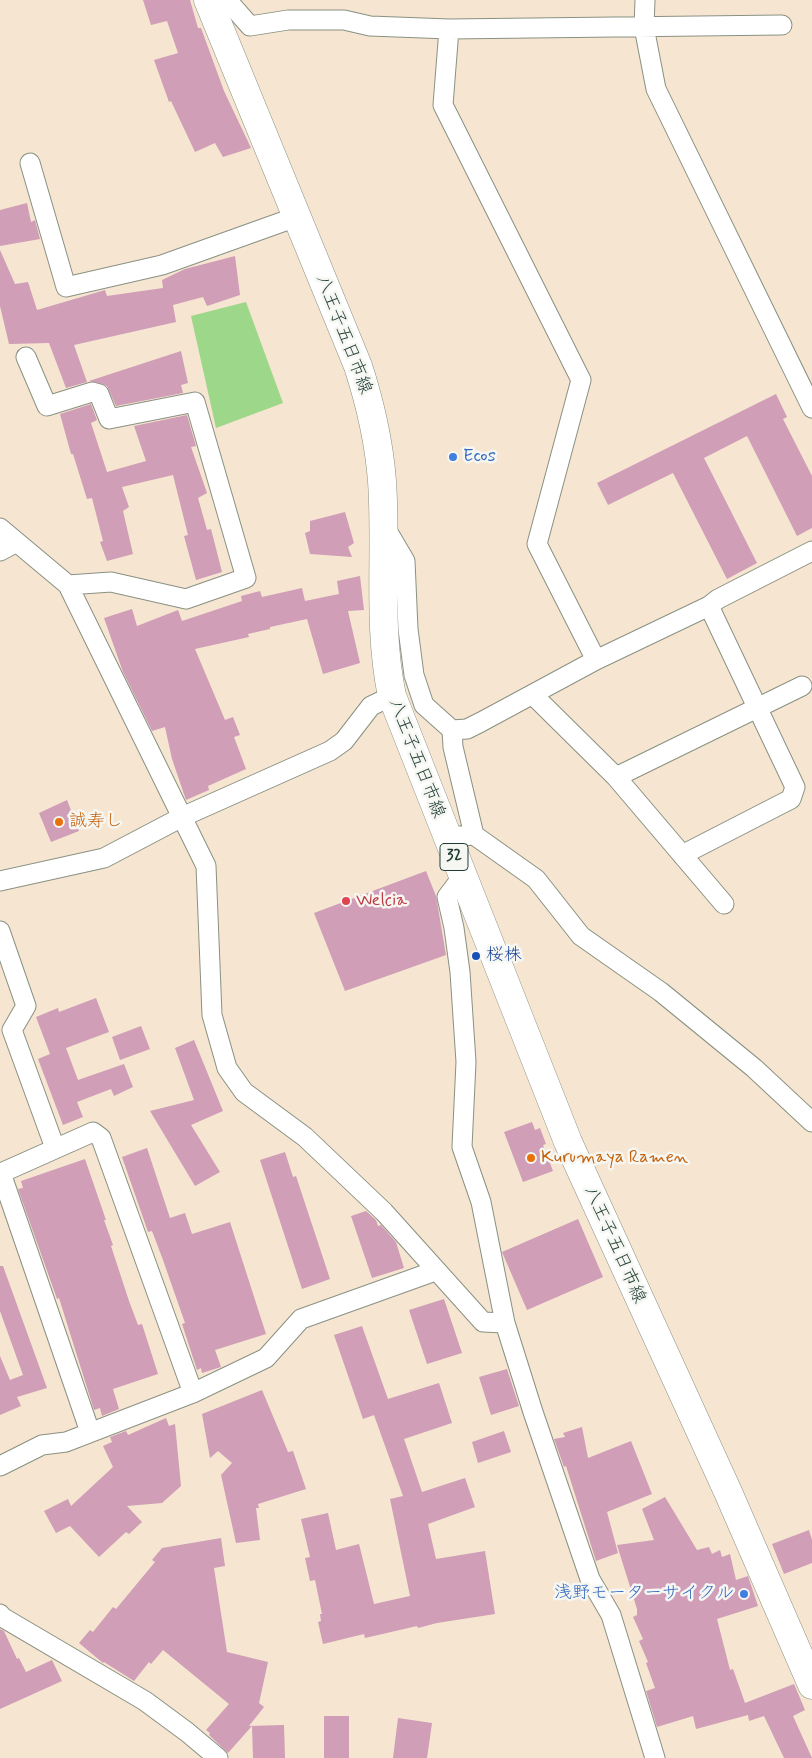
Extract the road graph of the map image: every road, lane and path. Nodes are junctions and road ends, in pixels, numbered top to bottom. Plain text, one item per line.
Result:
1 (208, 0) edge
2 (227, 0) edge
3 (645, 0) edge
4 (782, 25) dead end
5 (644, 28) junction
6 (449, 29) junction
7 (30, 163) dead end
8 (296, 217) junction
9 (26, 357) dead end
10 (812, 408) edge
11 (383, 524) junction
12 (0, 528) edge
13 (17, 542) junction
14 (0, 551) edge
15 (812, 551) edge
16 (68, 585) junction
17 (709, 606) junction
18 (596, 660) junction
19 (802, 686) dead end
20 (533, 695) junction
21 (392, 696) junction
22 (756, 707) junction
23 (452, 730) junction
24 (616, 777) junction
25 (182, 817) junction
26 (474, 834) junction
27 (446, 837) junction
28 (682, 855) junction
29 (462, 877) junction
30 (0, 881) edge
31 (724, 904) dead end
32 (0, 931) edge
33 (812, 1122) edge
34 (54, 1148) junction
35 (435, 1271) junction
36 (505, 1322) junction
37 (193, 1393) junction
38 (90, 1432) junction
39 (0, 1466) edge
40 (1, 1616) edge
41 (812, 1685) edge
42 (218, 1758) edge
43 (655, 1758) edge

1 - 8 main road, 八王子五日市線 / 32
2 - 6 street
3 - 5 street
4 - 5 street
5 - 6 street
5 - 10 street
6 - 18 street
7 - 8 street
8 - 11 main road, 八王子五日市線 / 32
9 - 16 street
11 - 21 main road, 八王子五日市線 / 32
11 - 23 street
12 - 13 street
13 - 14 street
13 - 16 street
15 - 17 street
16 - 25 street
17 - 18 street
17 - 22 street
18 - 20 street
19 - 22 street
20 - 23 street
20 - 24 street
21 - 25 street
21 - 27 main road, 八王子五日市線 / 32
22 - 24 street
22 - 28 street
23 - 26 street
24 - 28 street
25 - 30 street
25 - 35 street
26 - 27 street
26 - 33 street
27 - 29 main road, 八王子五日市線 / 32
28 - 31 street
29 - 36 street
29 - 41 main road, 八王子五日市線 / 32
32 - 34 street
34 - 37 street
34 - 38 street
35 - 36 street
35 - 37 street
36 - 43 street
37 - 38 street
38 - 39 street
40 - 42 street

